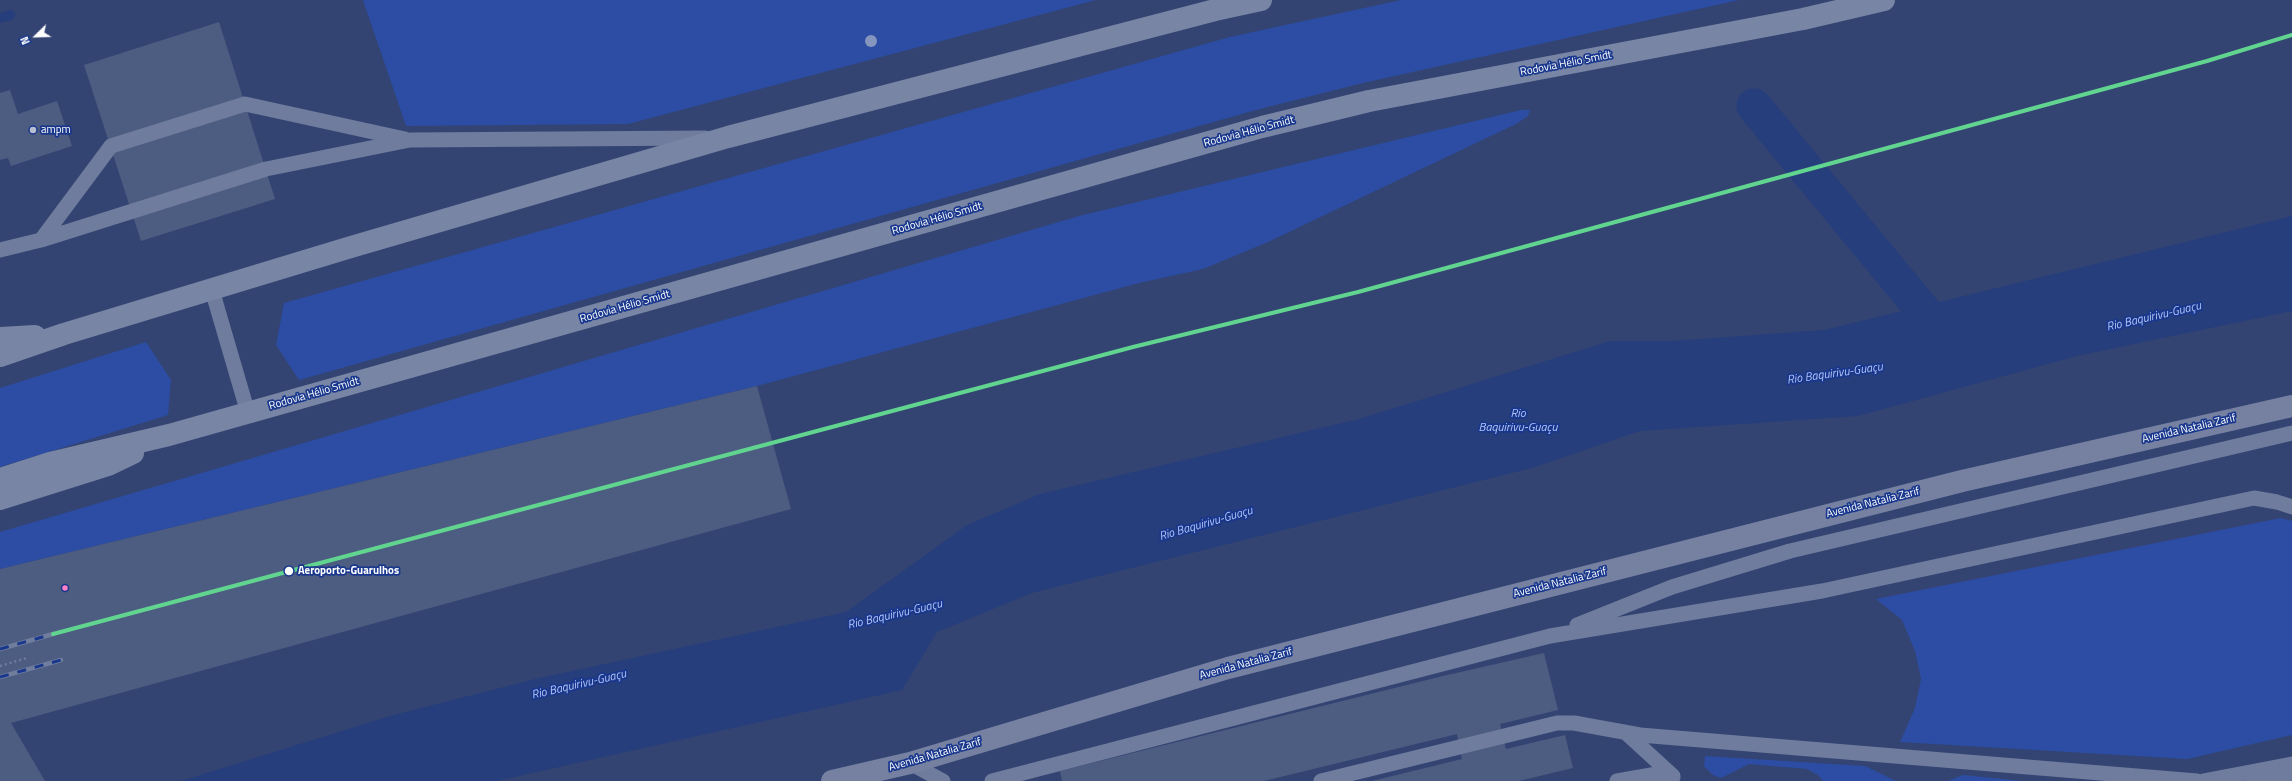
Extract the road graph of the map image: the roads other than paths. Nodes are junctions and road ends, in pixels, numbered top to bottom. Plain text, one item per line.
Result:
1 (1261, 0) edge
2 (1884, 0) edge
3 (728, 138) junction
4 (410, 140) junction
5 (41, 240) junction
6 (0, 250) edge
7 (212, 290) junction
8 (64, 334) junction
9 (0, 338) edge
10 (0, 356) edge
11 (2292, 406) edge
12 (248, 413) junction
13 (2292, 433) edge
14 (168, 435) junction
15 (0, 479) edge
16 (0, 499) edge
17 (2292, 507) edge
18 (1550, 636) junction
19 (1623, 731) junction
20 (910, 763) junction
21 (2292, 764) edge
22 (2292, 778) edge
23 (1675, 779) edge
24 (832, 781) edge
25 (943, 781) edge
26 (992, 781) edge
27 (1321, 781) edge
28 (1617, 781) edge
29 (2197, 781) edge
30 (2203, 781) edge
31 (2211, 781) edge

1 - 3 main road
2 - 12 main road, Rodovia Hélio Smidt
3 - 4 lane
3 - 7 main road
4 - 5 lane
4 - 5 lane
5 - 6 lane
7 - 8 main road
7 - 12 lane
8 - 9 main road
8 - 10 main road
11 - 20 main road, Avenida Natalia Zarif
12 - 14 main road, Rodovia Hélio Smidt
13 - 18 lane
14 - 15 main road, Rodovia Hélio Smidt
14 - 16 main road
17 - 18 lane
18 - 26 lane
19 - 23 lane
19 - 27 lane
19 - 29 lane
20 - 24 main road, Avenida Natalia Zarif
20 - 25 lane
21 - 30 lane
22 - 31 lane
23 - 28 lane

